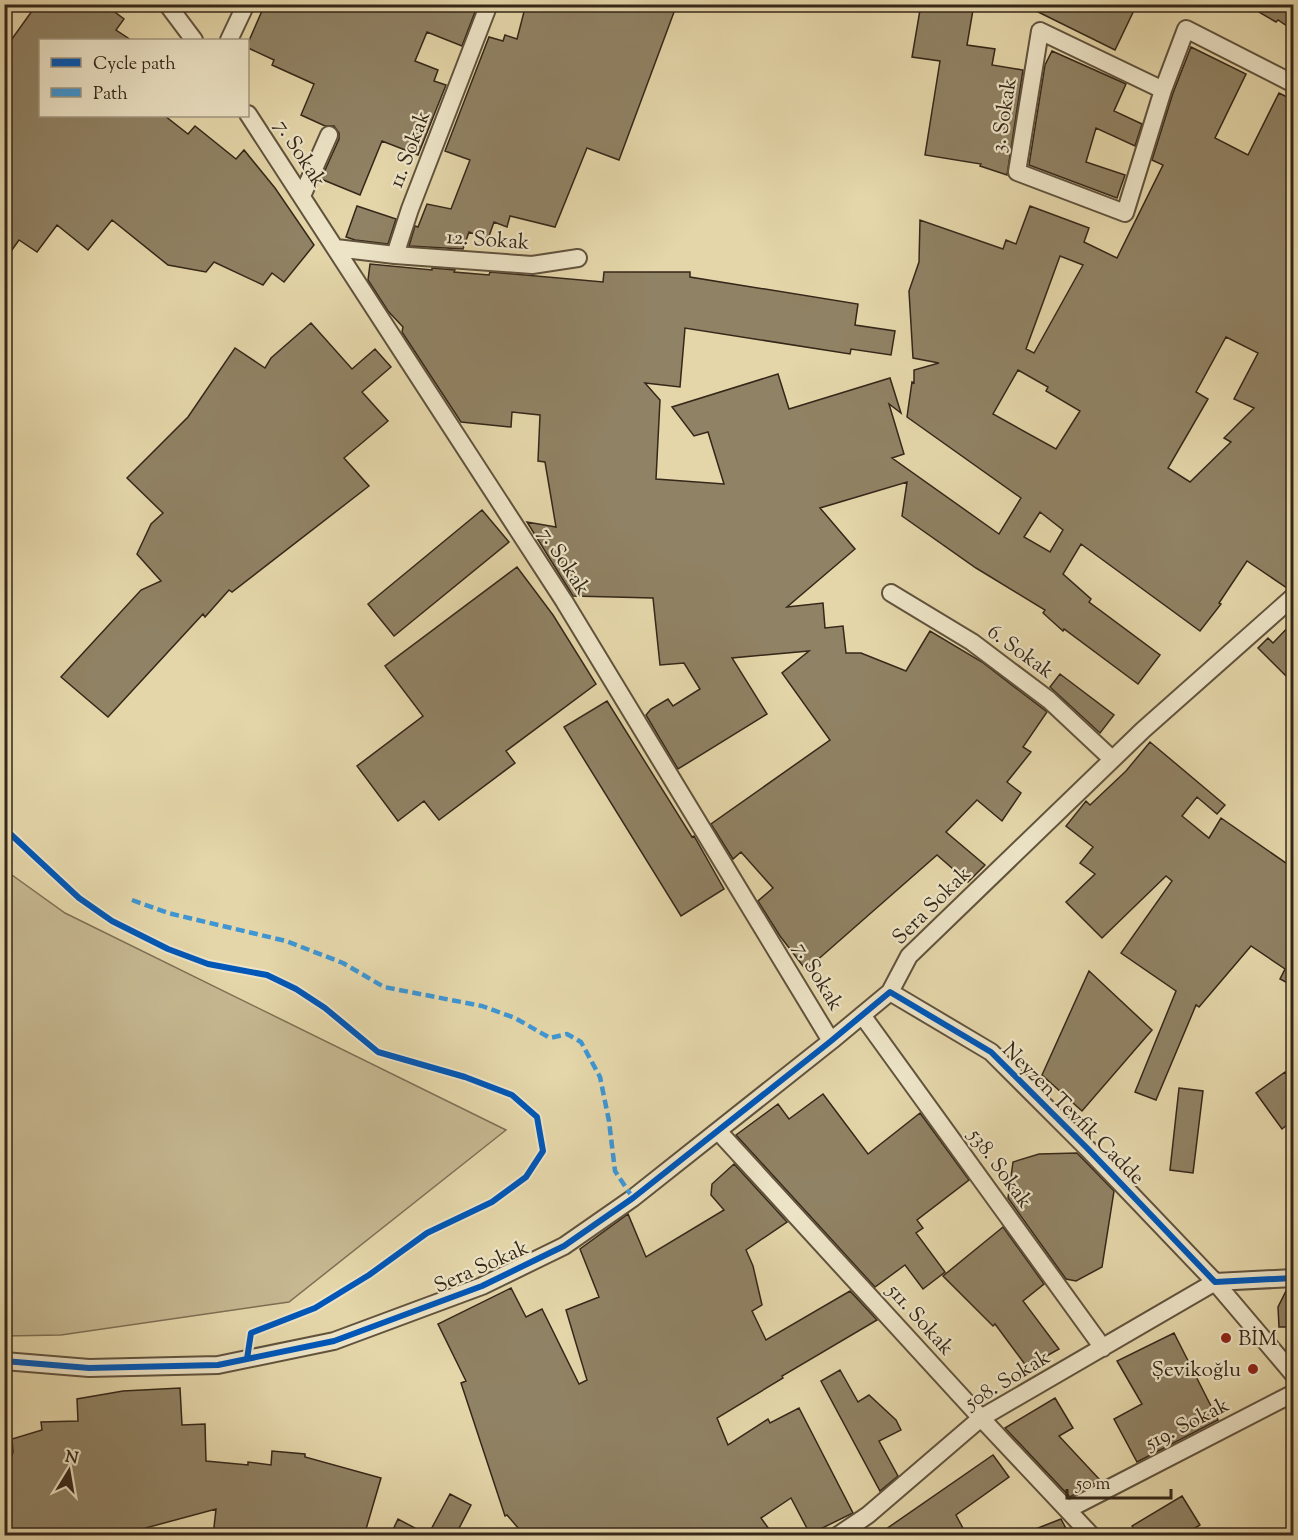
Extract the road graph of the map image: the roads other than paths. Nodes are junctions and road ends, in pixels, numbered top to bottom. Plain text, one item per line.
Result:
1 (167, 4) edge
2 (246, 4) edge
3 (489, 4) edge
4 (193, 39) edge
5 (229, 39) edge
6 (1293, 84) edge
7 (1163, 90) junction
8 (249, 116) edge
9 (329, 135) dead end
10 (302, 196) junction
11 (336, 248) junction
12 (395, 255) junction
13 (578, 258) dead end
14 (891, 593) dead end
15 (1293, 596) edge
16 (1112, 759) junction
17 (890, 992) junction
18 (862, 1015) junction
19 (831, 1041) junction
20 (718, 1131) junction
21 (1293, 1278) edge
22 (1215, 1282) junction
23 (1103, 1348) junction
24 (4, 1361) edge
25 (1293, 1375) edge
26 (1293, 1393) edge
27 (981, 1418) junction
28 (1069, 1509) junction
29 (837, 1536) edge
30 (1092, 1536) edge

1 - 4 street
2 - 5 street
3 - 12 street, 11. Sokak
6 - 7 street, 3. Sokak
7 - 7 street, 3. Sokak
8 - 10 street, 7. Sokak
9 - 10 street
10 - 11 street, 7. Sokak
11 - 12 street
11 - 19 street, 7. Sokak
12 - 13 street, 12. Sokak
14 - 16 street, 6. Sokak
15 - 16 street, Sera Sokak
16 - 17 street, Sera Sokak
17 - 18 street, Sera Sokak
17 - 22 street, Neyzen Tevfik Cadde
18 - 19 street, Sera Sokak
18 - 23 street, 538. Sokak
19 - 20 street, Sera Sokak
20 - 24 street, Sera Sokak
20 - 27 street, 511. Sokak
21 - 22 street
22 - 23 street, 508. Sokak
22 - 25 street, Neyzen Tevfik Cadde
23 - 27 street, 508. Sokak
26 - 28 street, 519. Sokak
27 - 28 street, 511. Sokak
27 - 29 street, 508. Sokak
28 - 30 street, 511. Sokak

